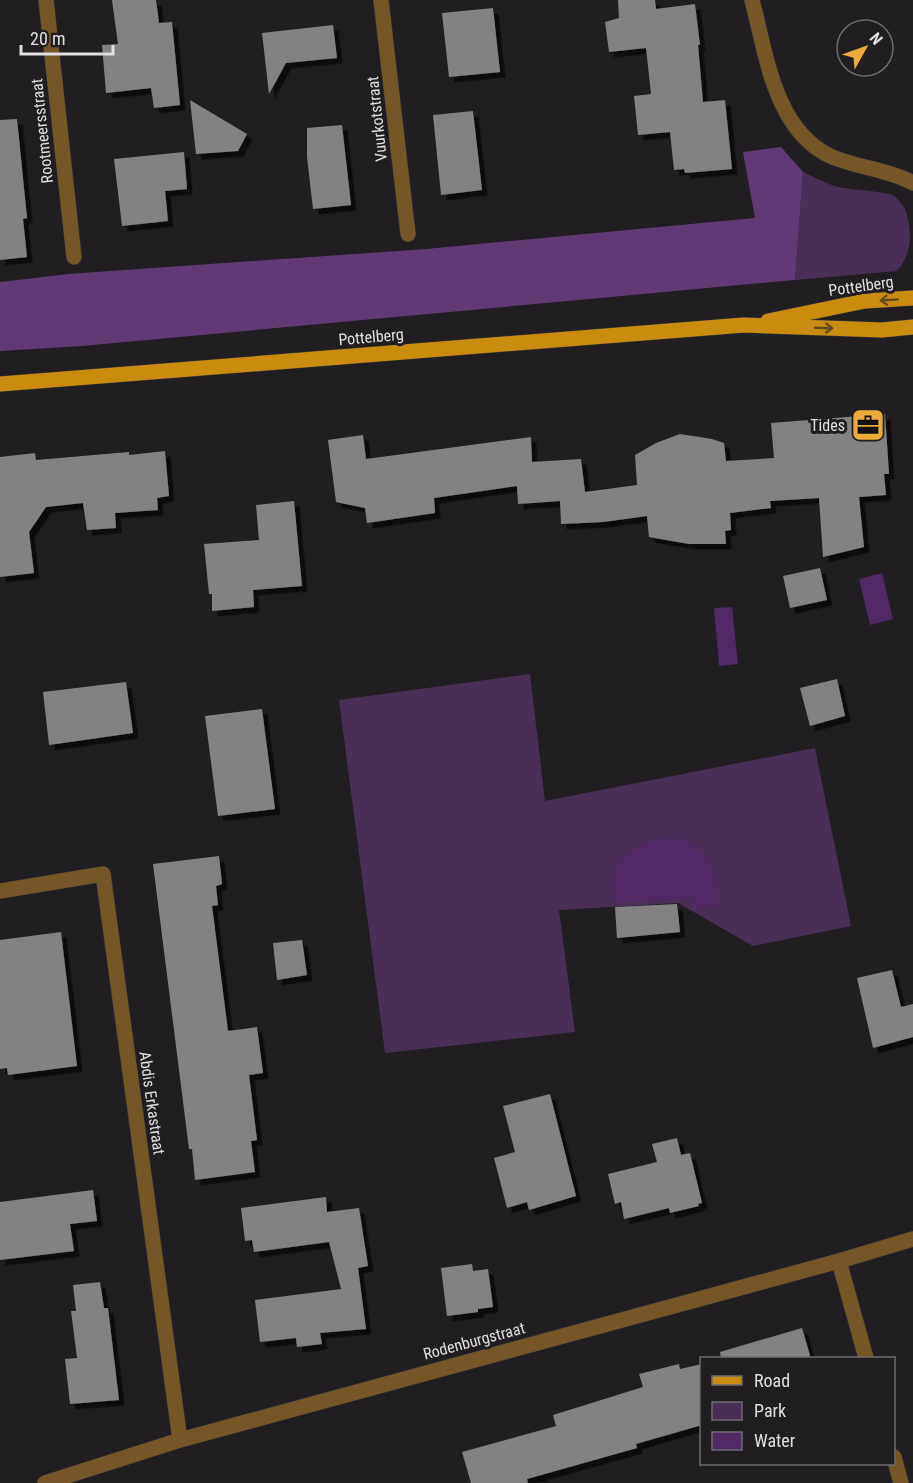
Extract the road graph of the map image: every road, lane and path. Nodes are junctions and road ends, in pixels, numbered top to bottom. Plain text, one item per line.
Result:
1 (46, 0) edge
2 (381, 0) edge
3 (752, 0) edge
4 (913, 183) edge
5 (408, 234) dead end
6 (74, 257) dead end
7 (913, 298) edge
8 (744, 325) junction
9 (913, 327) edge
10 (0, 384) edge
11 (0, 891) edge
12 (913, 1239) edge
13 (839, 1261) junction
14 (865, 1357) edge
15 (180, 1440) junction
16 (895, 1461) edge
17 (45, 1483) edge
18 (901, 1483) edge

1 - 6 street, Rootmeersstraat
2 - 5 street, Vuurkotstraat
3 - 4 street
7 -> 8 main road, Pottelberg
8 -> 9 main road, Pottelberg
8 - 10 main road, Pottelberg
11 - 15 street, Abdis Erkastraat
12 - 13 street, Rodenburgstraat
13 - 14 street
13 - 15 street, Rodenburgstraat
15 - 17 street, Rodenburgstraat
16 - 18 street

